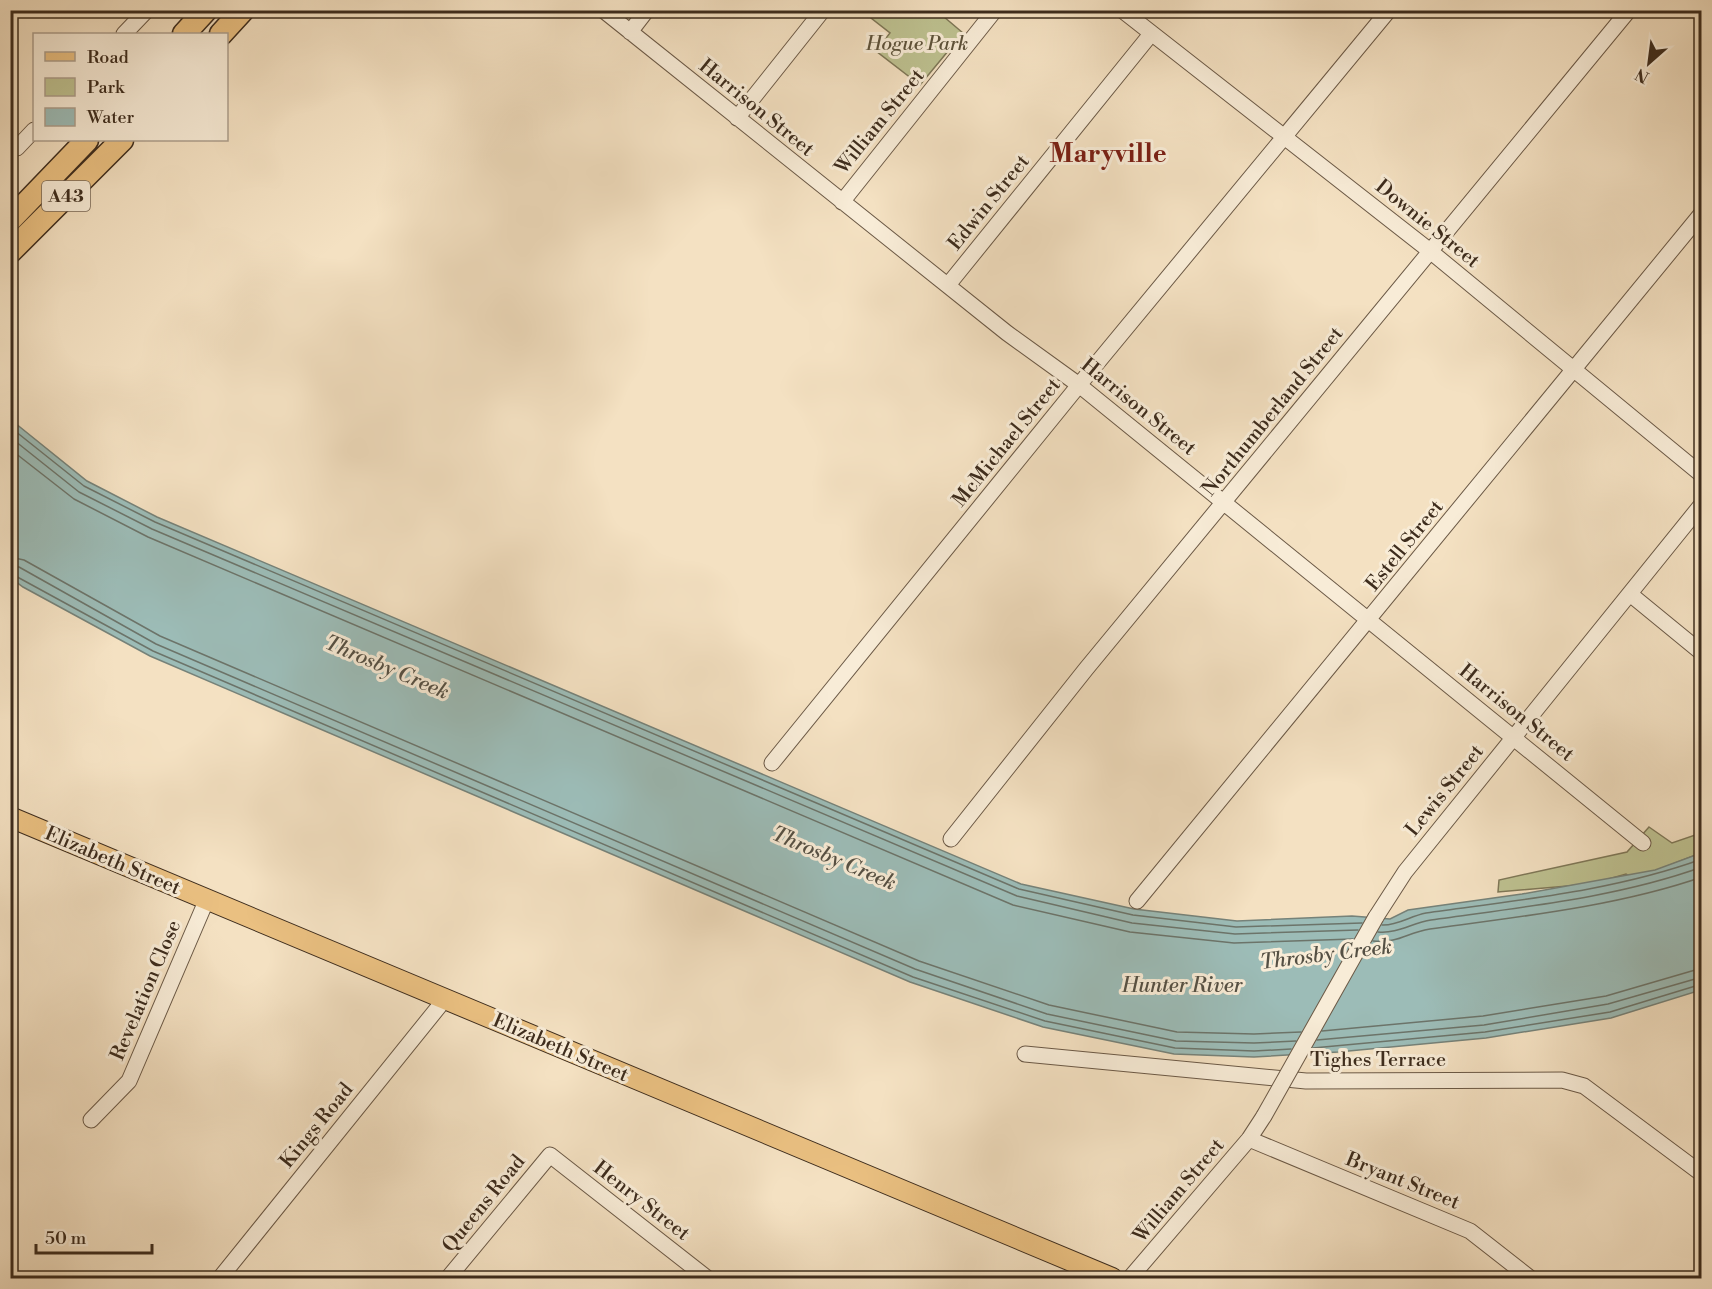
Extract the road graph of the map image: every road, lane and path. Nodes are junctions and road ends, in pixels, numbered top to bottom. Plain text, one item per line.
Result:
1 (147, 10) edge
2 (206, 10) edge
3 (243, 10) edge
4 (603, 10) edge
5 (647, 10) edge
6 (823, 10) edge
7 (995, 10) edge
8 (1122, 10) edge
9 (1389, 10) edge
10 (1629, 10) edge
11 (630, 32) junction
12 (125, 33) edge
13 (185, 33) edge
14 (222, 33) edge
15 (1151, 34) junction
16 (737, 118) junction
17 (33, 131) edge
18 (1285, 136) junction
19 (86, 141) edge
20 (121, 141) edge
21 (17, 148) dead end
22 (842, 202) junction
23 (10, 220) edge
24 (1698, 224) edge
25 (1430, 250) junction
26 (10, 252) edge
27 (948, 285) junction
28 (1574, 369) junction
29 (1080, 385) junction
30 (1701, 475) edge
31 (1225, 502) junction
32 (1701, 504) edge
33 (1630, 594) junction
34 (1371, 620) junction
35 (1701, 653) edge
36 (1513, 737) junction
37 (772, 763) dead end
38 (10, 817) edge
39 (951, 839) dead end
40 (1642, 843) dead end
41 (207, 899) junction
42 (1137, 901) dead end
43 (445, 999) junction
44 (1025, 1054) dead end
45 (91, 1120) dead end
46 (1256, 1128) junction
47 (550, 1155) joint
48 (1701, 1174) edge
49 (220, 1278) edge
50 (448, 1278) edge
51 (707, 1278) edge
52 (1112, 1278) edge
53 (1131, 1278) edge
54 (1530, 1278) edge

1 - 12 street
2 - 13 highway
3 - 14 highway
4 - 11 street, Harrison Street
5 - 11 street
6 - 16 street
7 - 22 street, William Street
8 - 15 street, Downie Street
9 - 18 street, McMichael Street
10 - 25 street, Northumberland Street
11 - 16 street, Harrison Street
15 - 18 street, Downie Street
15 - 27 street, Edwin Street
16 - 22 street, Harrison Street
17 - 21 street
18 - 25 street, Downie Street
18 - 29 street, McMichael Street
19 - 23 highway, A43
20 - 26 highway, A43
22 - 27 street, Harrison Street
24 - 28 street, Estell Street
25 - 28 street, Downie Street
25 - 31 street, Northumberland Street
27 - 29 street, Harrison Street
28 - 30 street, Downie Street
28 - 34 street, Estell Street
29 - 31 street, Harrison Street
29 - 37 street, McMichael Street
31 - 34 street, Harrison Street
31 - 39 street, Northumberland Street
32 - 33 street, Lewis Street
33 - 35 street
33 - 36 street, Lewis Street
34 - 36 street, Harrison Street
34 - 42 street, Estell Street
36 - 40 street, Harrison Street
36 - 46 street, Lewis Street, bridge
38 - 41 main road, Elizabeth Street
41 - 43 main road, Elizabeth Street
41 - 45 street, Revelation Close
43 - 49 street, Kings Road
43 - 52 main road, Elizabeth Street
44 - 48 street, Tighes Terrace
46 - 53 street, William Street
46 - 54 street, Bryant Street
47 - 50 street, Queens Road
47 - 51 street, Henry Street

